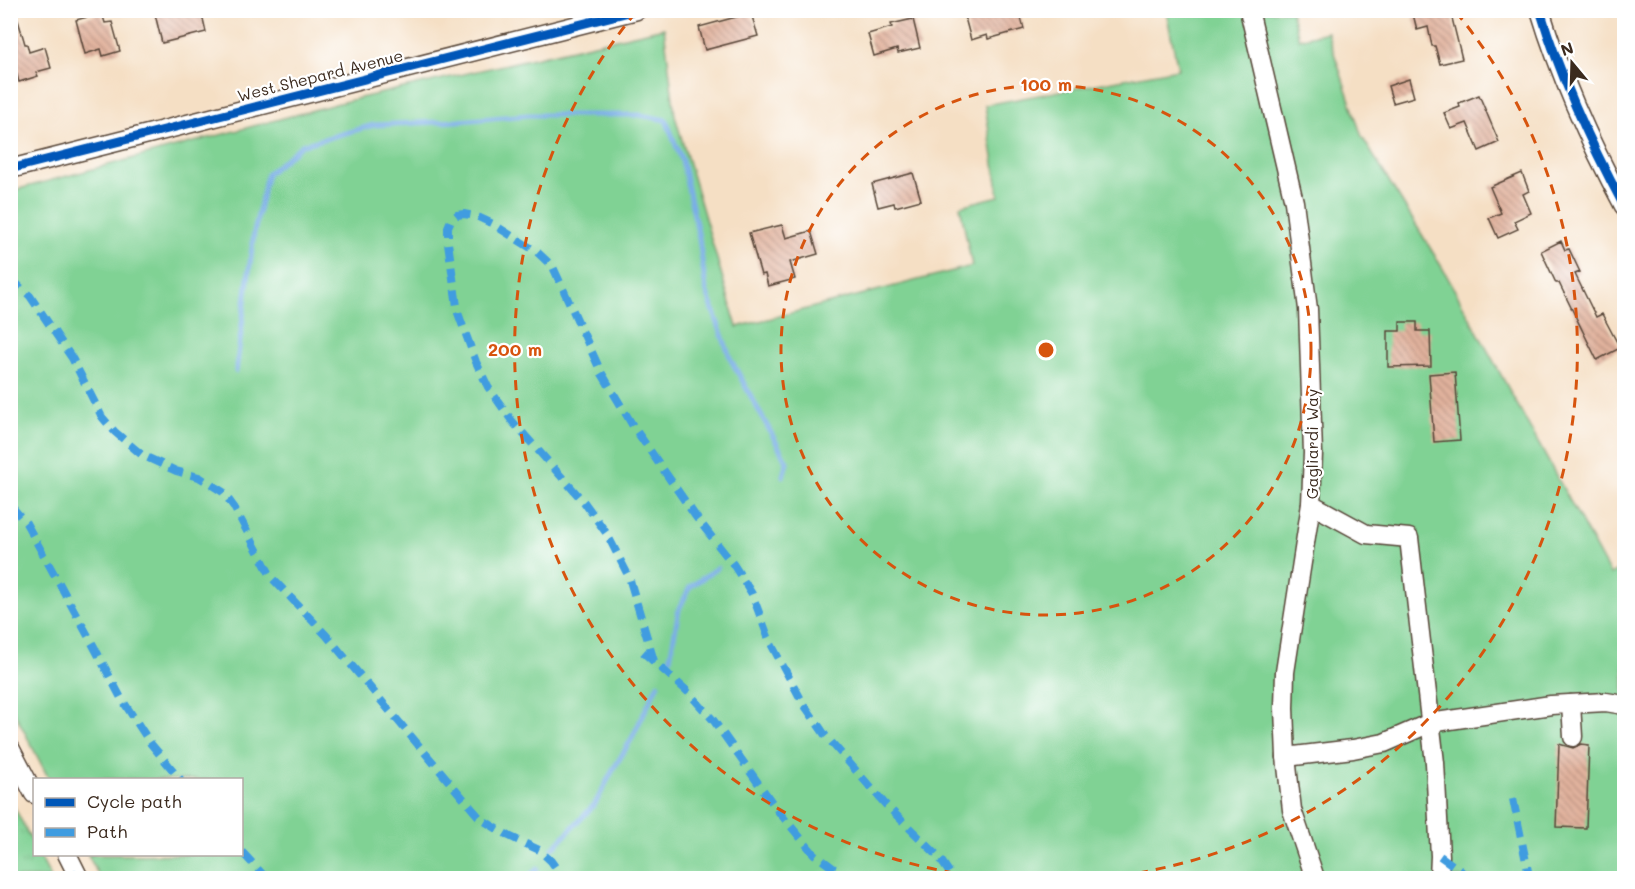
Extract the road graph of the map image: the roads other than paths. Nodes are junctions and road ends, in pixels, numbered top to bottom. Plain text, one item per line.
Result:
1 (637, 10) edge
2 (1249, 10) edge
3 (1540, 10) edge
4 (10, 169) edge
5 (1624, 206) edge
6 (1311, 504) junction
7 (1571, 704) junction
8 (1624, 705) edge
9 (1430, 723) junction
10 (1573, 737) dead end
11 (10, 748) edge
12 (1286, 757) junction
13 (33, 792) edge
14 (68, 856) edge
15 (79, 879) edge
16 (1315, 879) edge
17 (1439, 879) edge

1 - 4 street, West Shepard Avenue
2 - 6 street, Gagliardi Way
3 - 5 street
6 - 9 street
6 - 12 street, Gagliardi Way
7 - 8 street
7 - 9 street
7 - 10 street
9 - 12 street
9 - 17 street
11 - 13 street
12 - 16 street, Gagliardi Way
14 - 15 street

